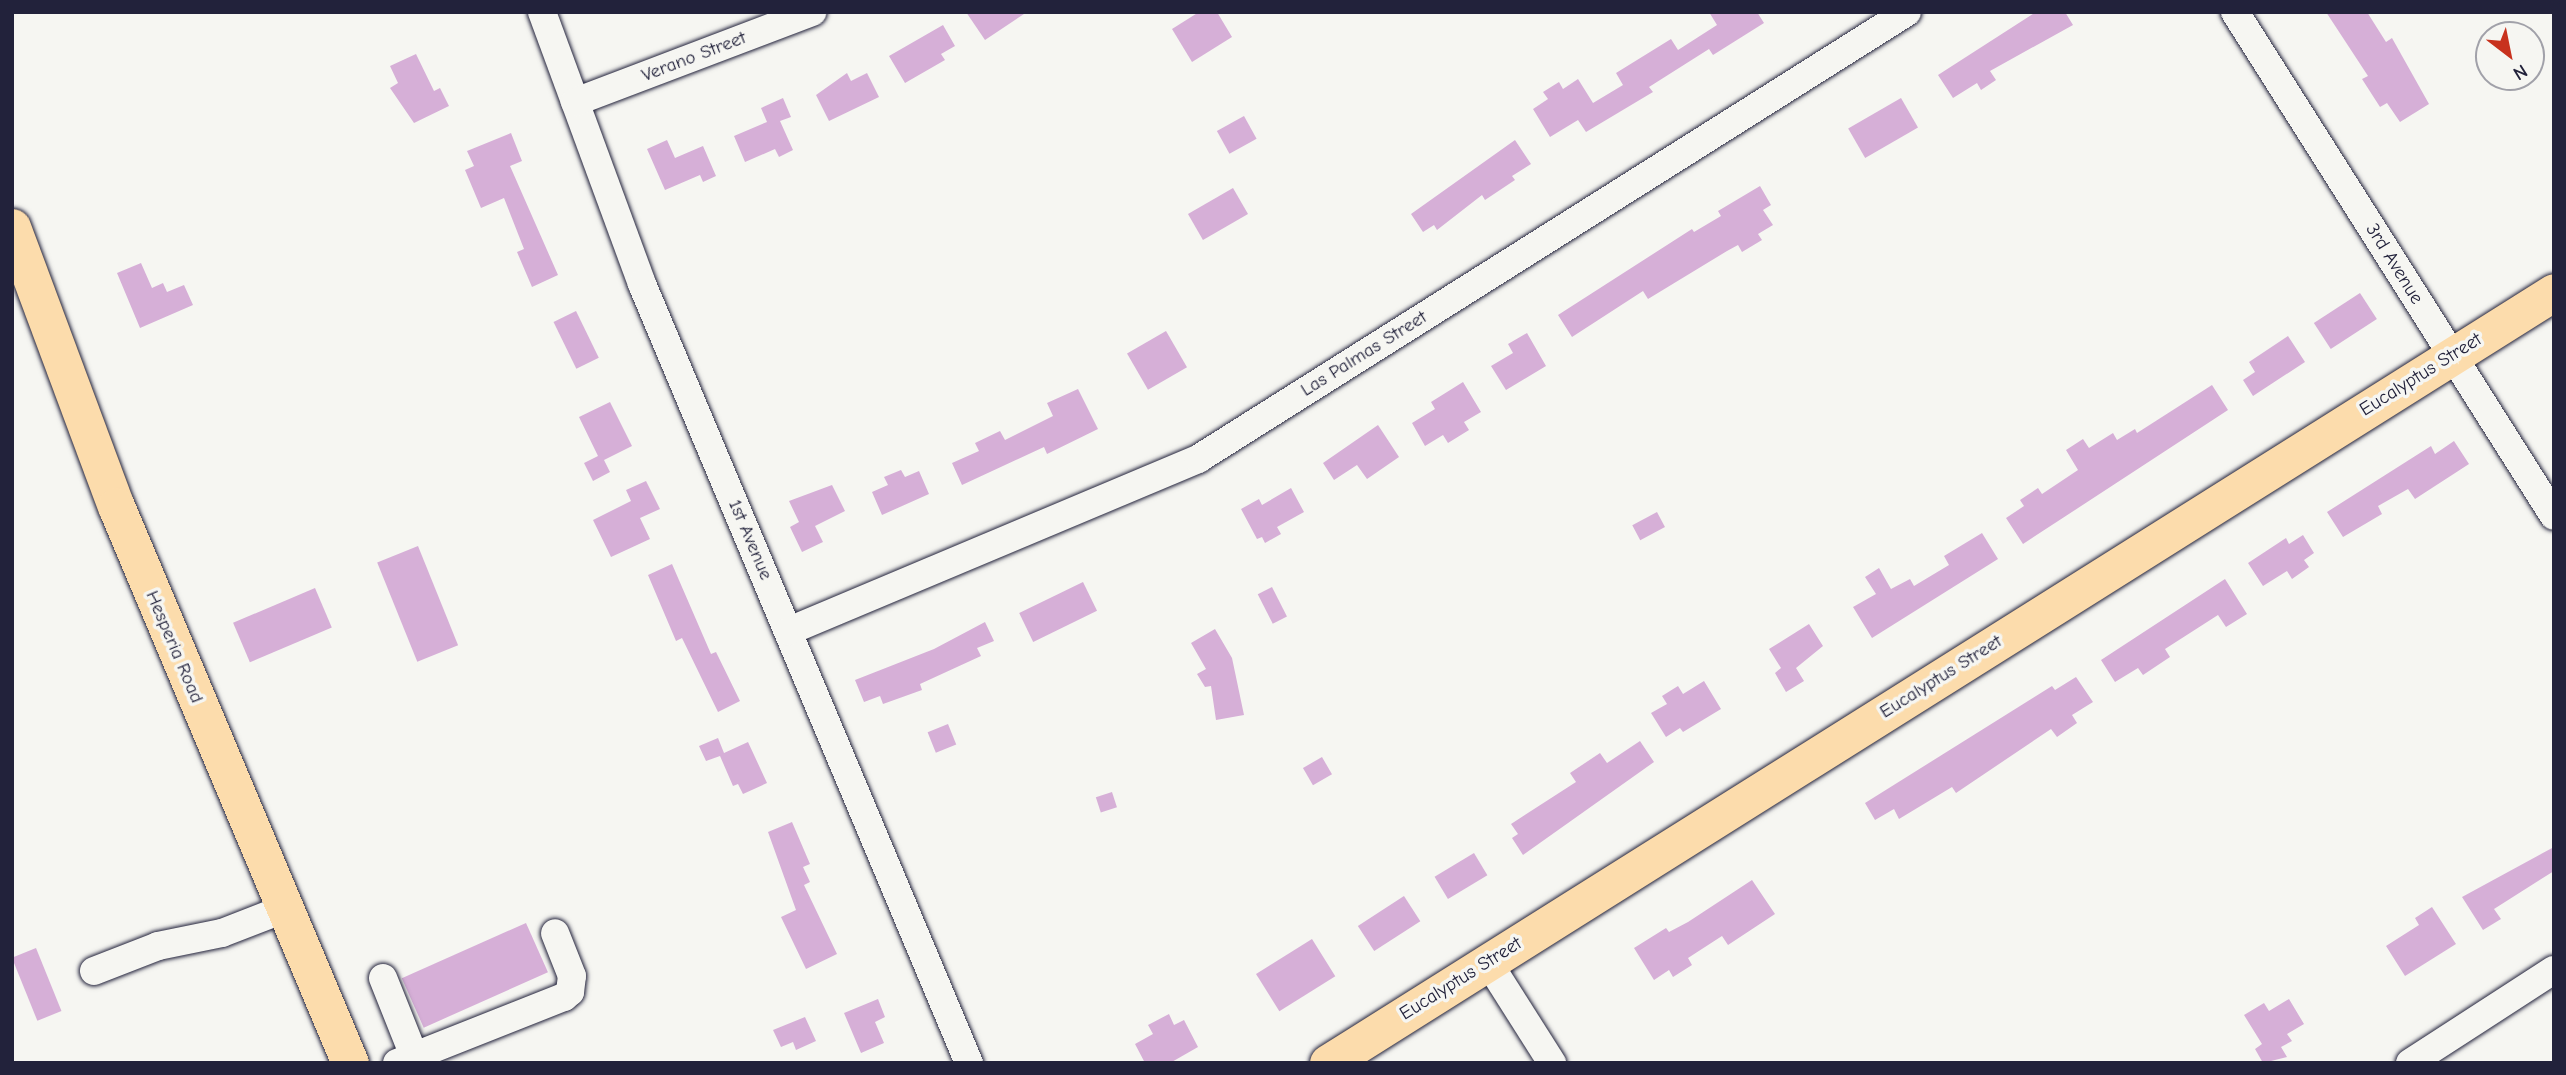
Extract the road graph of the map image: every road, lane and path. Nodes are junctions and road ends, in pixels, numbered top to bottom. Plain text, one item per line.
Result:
1 (541, 12) edge
2 (812, 12) edge
3 (1907, 12) edge
4 (2235, 12) edge
5 (575, 102) junction
6 (12, 227) edge
7 (2554, 292) edge
8 (2452, 356) junction
9 (2554, 516) edge
10 (789, 631) junction
11 (284, 909) junction
12 (555, 933) dead end
13 (1488, 962) junction
14 (2554, 970) edge
15 (94, 971) dead end
16 (383, 978) dead end
17 (405, 1059) edge
18 (350, 1063) edge
19 (969, 1063) edge
20 (1328, 1063) edge
21 (1552, 1063) edge
22 (2410, 1063) edge

1 - 5 street, 1st Avenue
2 - 5 street, Verano Street
3 - 10 street, Las Palmas Street
4 - 8 street, 3rd Avenue
5 - 10 street, 1st Avenue
6 - 11 main road, Hesperia Road
7 - 8 main road, Eucalyptus Street
8 - 9 street, 3rd Avenue
8 - 13 main road, Eucalyptus Street
10 - 19 street, 1st Avenue
11 - 15 street
11 - 18 main road, Hesperia Road
12 - 17 street
13 - 20 main road, Eucalyptus Street
13 - 21 street
14 - 22 street
16 - 17 street

